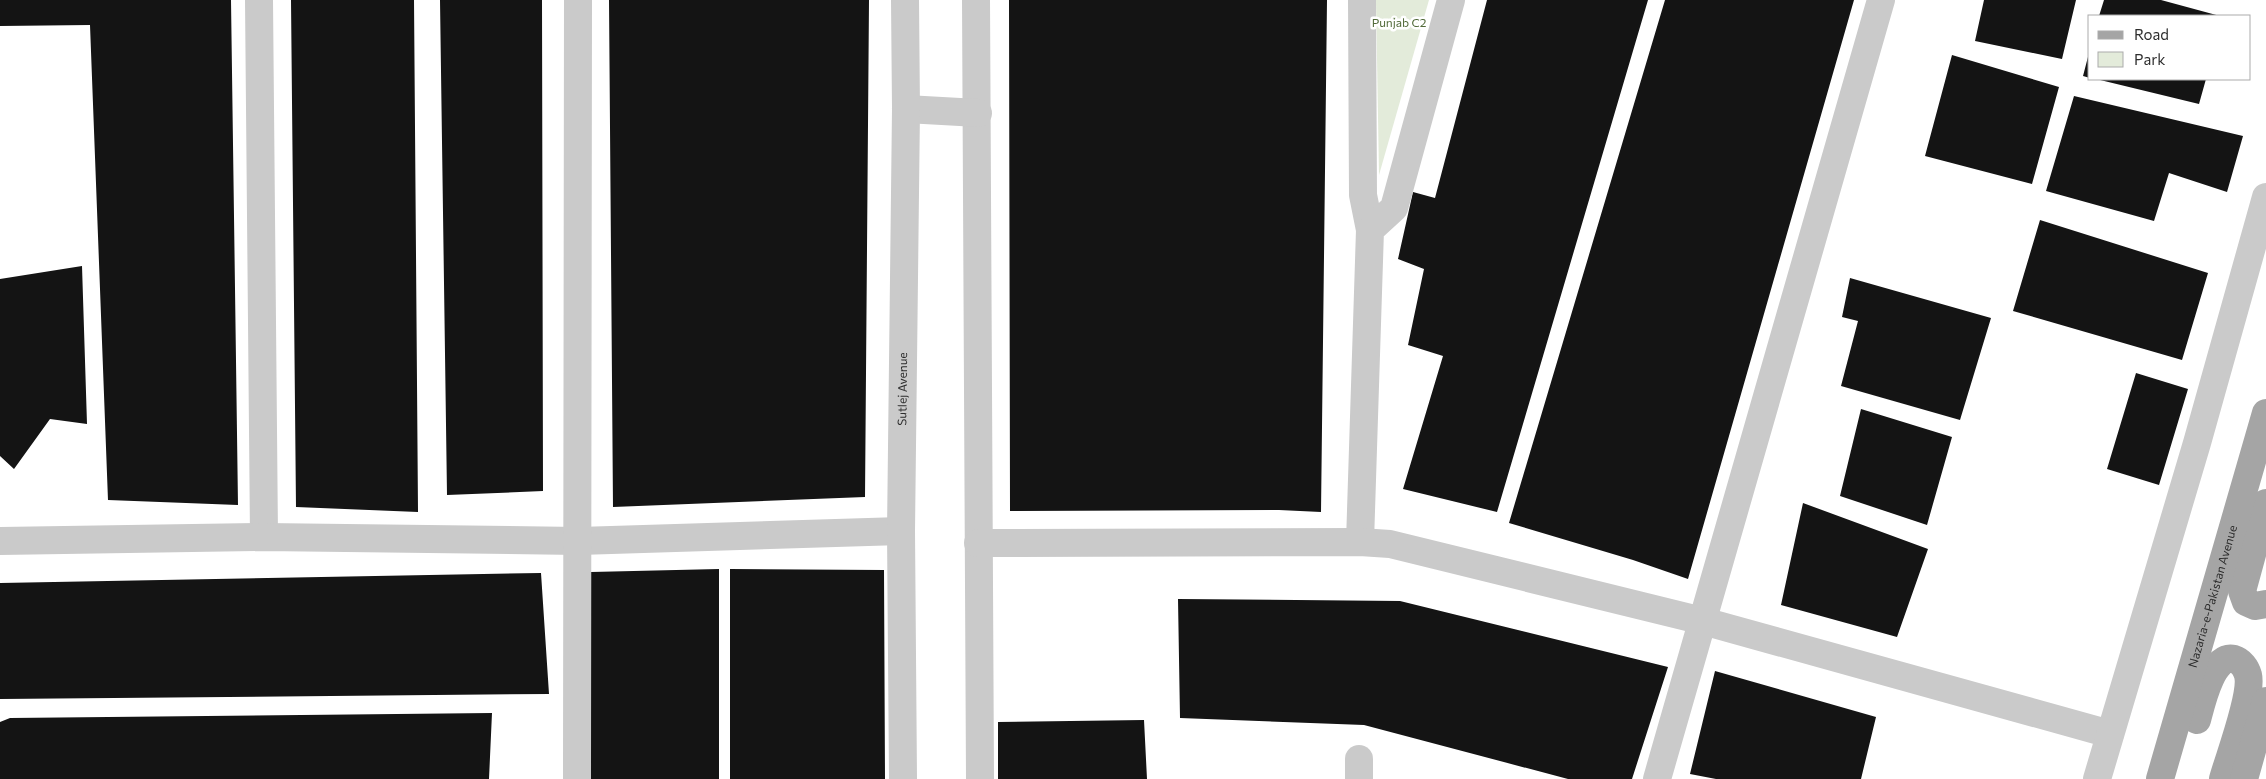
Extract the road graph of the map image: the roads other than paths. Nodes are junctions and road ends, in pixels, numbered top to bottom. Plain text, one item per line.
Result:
1 (259, 0) edge
2 (578, 0) edge
3 (905, 0) edge
4 (976, 0) edge
5 (1362, 0) edge
6 (1451, 0) edge
7 (1881, 0) edge
8 (906, 109) junction
9 (978, 113) junction
10 (2266, 197) edge
11 (1370, 230) junction
12 (2266, 413) edge
13 (2266, 503) edge
14 (901, 531) junction
15 (264, 537) junction
16 (0, 541) edge
17 (579, 541) junction
18 (1360, 542) junction
19 (978, 543) junction
20 (2266, 604) edge
21 (1703, 620) junction
22 (2266, 701) edge
23 (2110, 734) junction
24 (577, 779) edge
25 (903, 779) edge
26 (980, 779) edge
27 (1657, 779) edge
28 (2097, 779) edge
29 (2160, 779) edge
30 (2180, 779) edge
31 (2223, 779) edge
32 (2244, 779) edge

1 - 15 street
2 - 17 street
3 - 8 street, Sutlej Avenue
4 - 9 street
5 - 11 street
6 - 11 street
7 - 21 street
8 - 9 street
8 - 14 street, Sutlej Avenue
9 - 19 street
10 - 23 street
11 - 18 street
12 - 29 main road, Nazaria-e-Pakistan Avenue
13 - 20 main road
14 - 17 street
14 - 25 street, Sutlej Avenue
15 - 16 street
15 - 17 street
17 - 24 street
18 - 19 street
18 - 21 street
19 - 26 street
21 - 23 street
21 - 27 street
22 - 32 main road
23 - 28 street
30 - 31 main road

